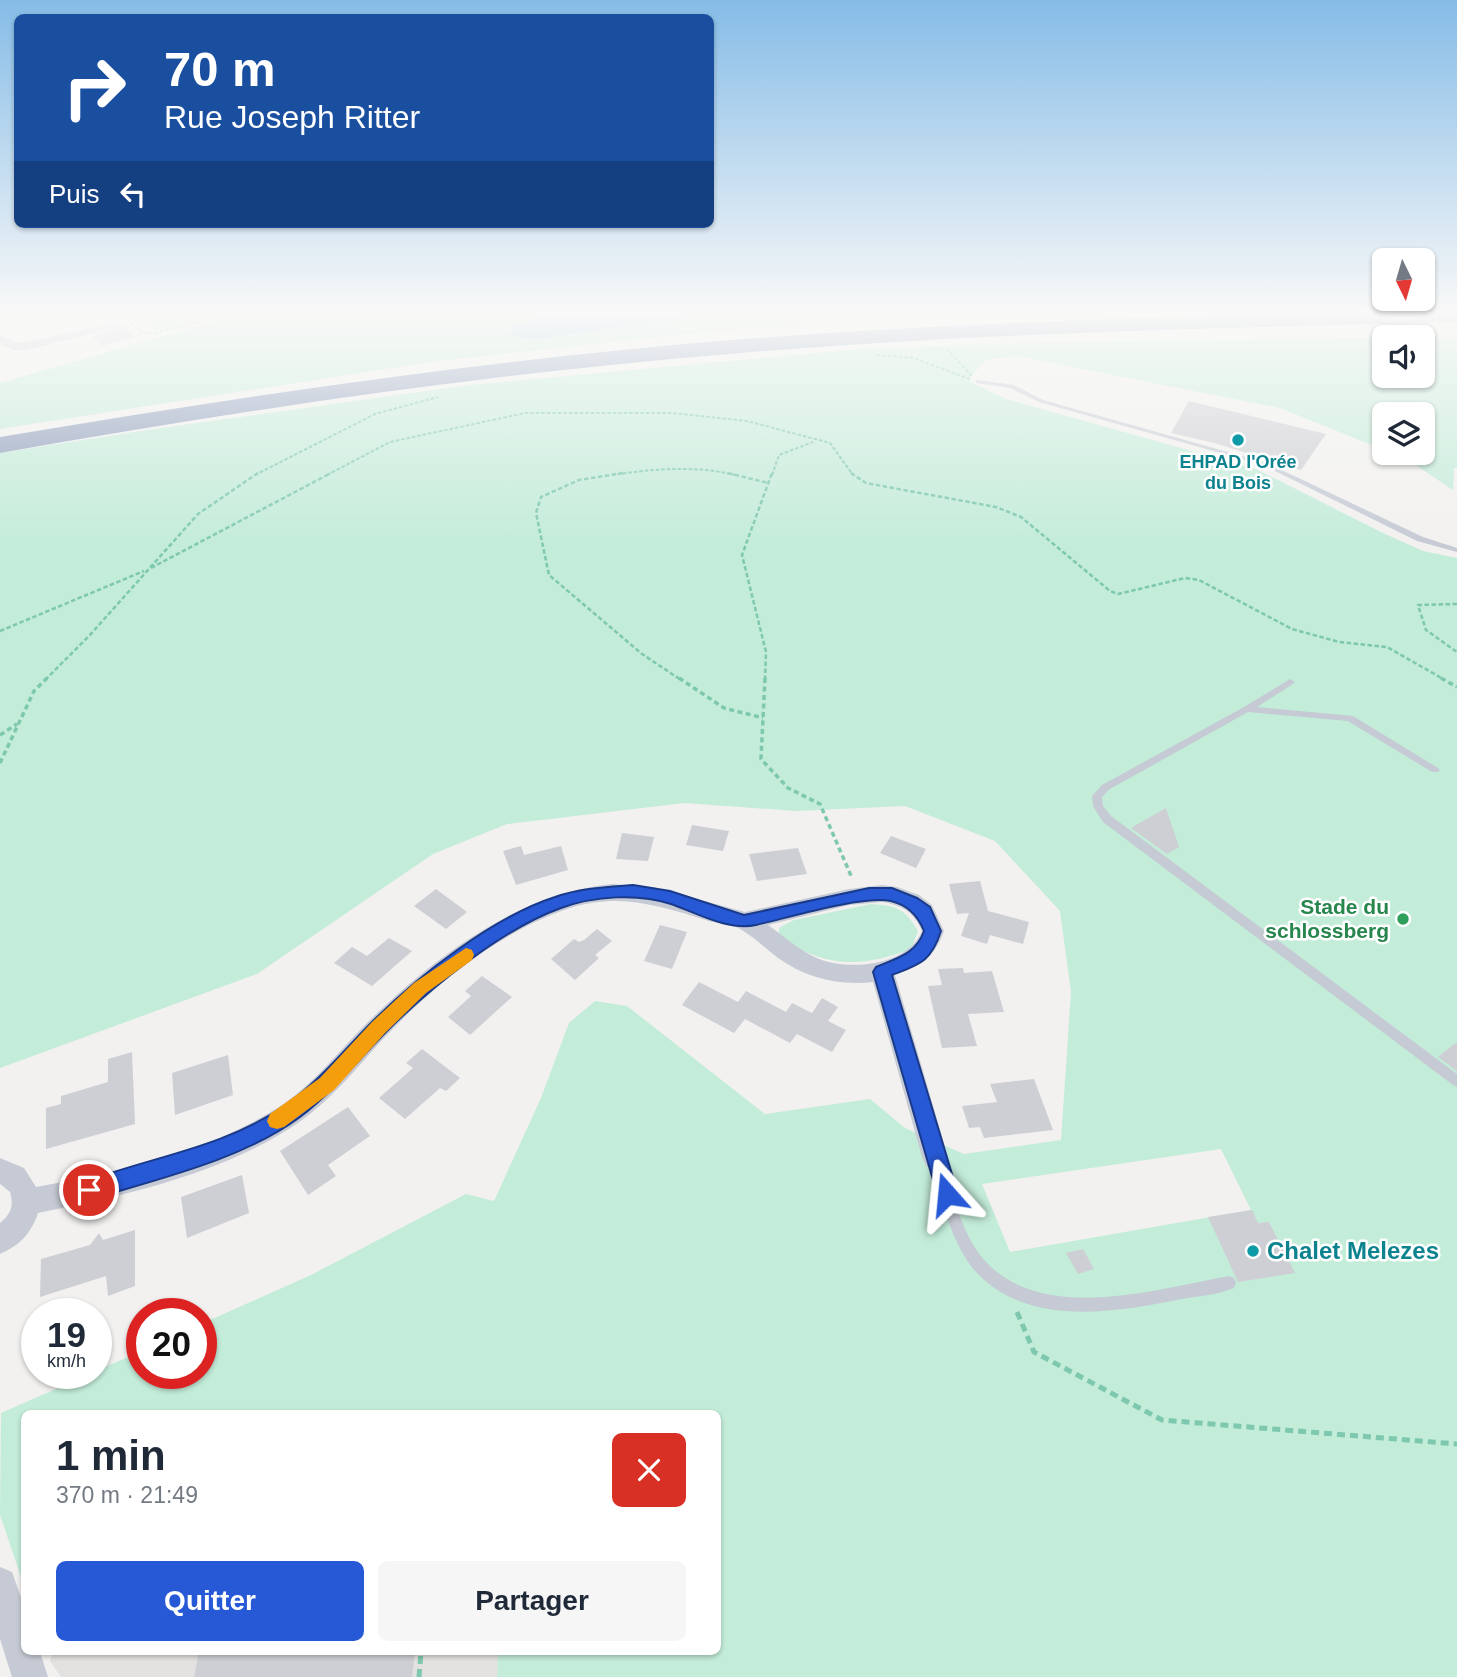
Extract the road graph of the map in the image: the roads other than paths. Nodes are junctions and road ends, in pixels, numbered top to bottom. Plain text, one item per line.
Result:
1 (287, 390) edge
2 (352, 390) edge
3 (1020, 390) edge
4 (0, 434) edge
5 (0, 444) edge
6 (1457, 550) edge
7 (1290, 681) dead end
8 (1247, 709) junction
9 (1435, 770) dead end
10 (744, 921) junction
11 (882, 972) junction
12 (1457, 1081) edge
13 (935, 1157) joint
14 (0, 1171) edge
15 (26, 1202) junction
16 (0, 1240) edge
17 (1229, 1283) dead end
18 (0, 1584) edge
19 (21, 1649) edge
20 (23, 1655) edge
21 (30, 1677) edge

1 - 4 highway
2 - 5 highway
3 - 6 lane
7 - 8 lane
8 - 9 lane
8 - 12 lane
10 - 11 street
10 - 11 street
10 - 15 street
11 - 13 street
13 - 17 lane
14 - 15 street
15 - 16 street
18 - 19 street
20 - 21 street

